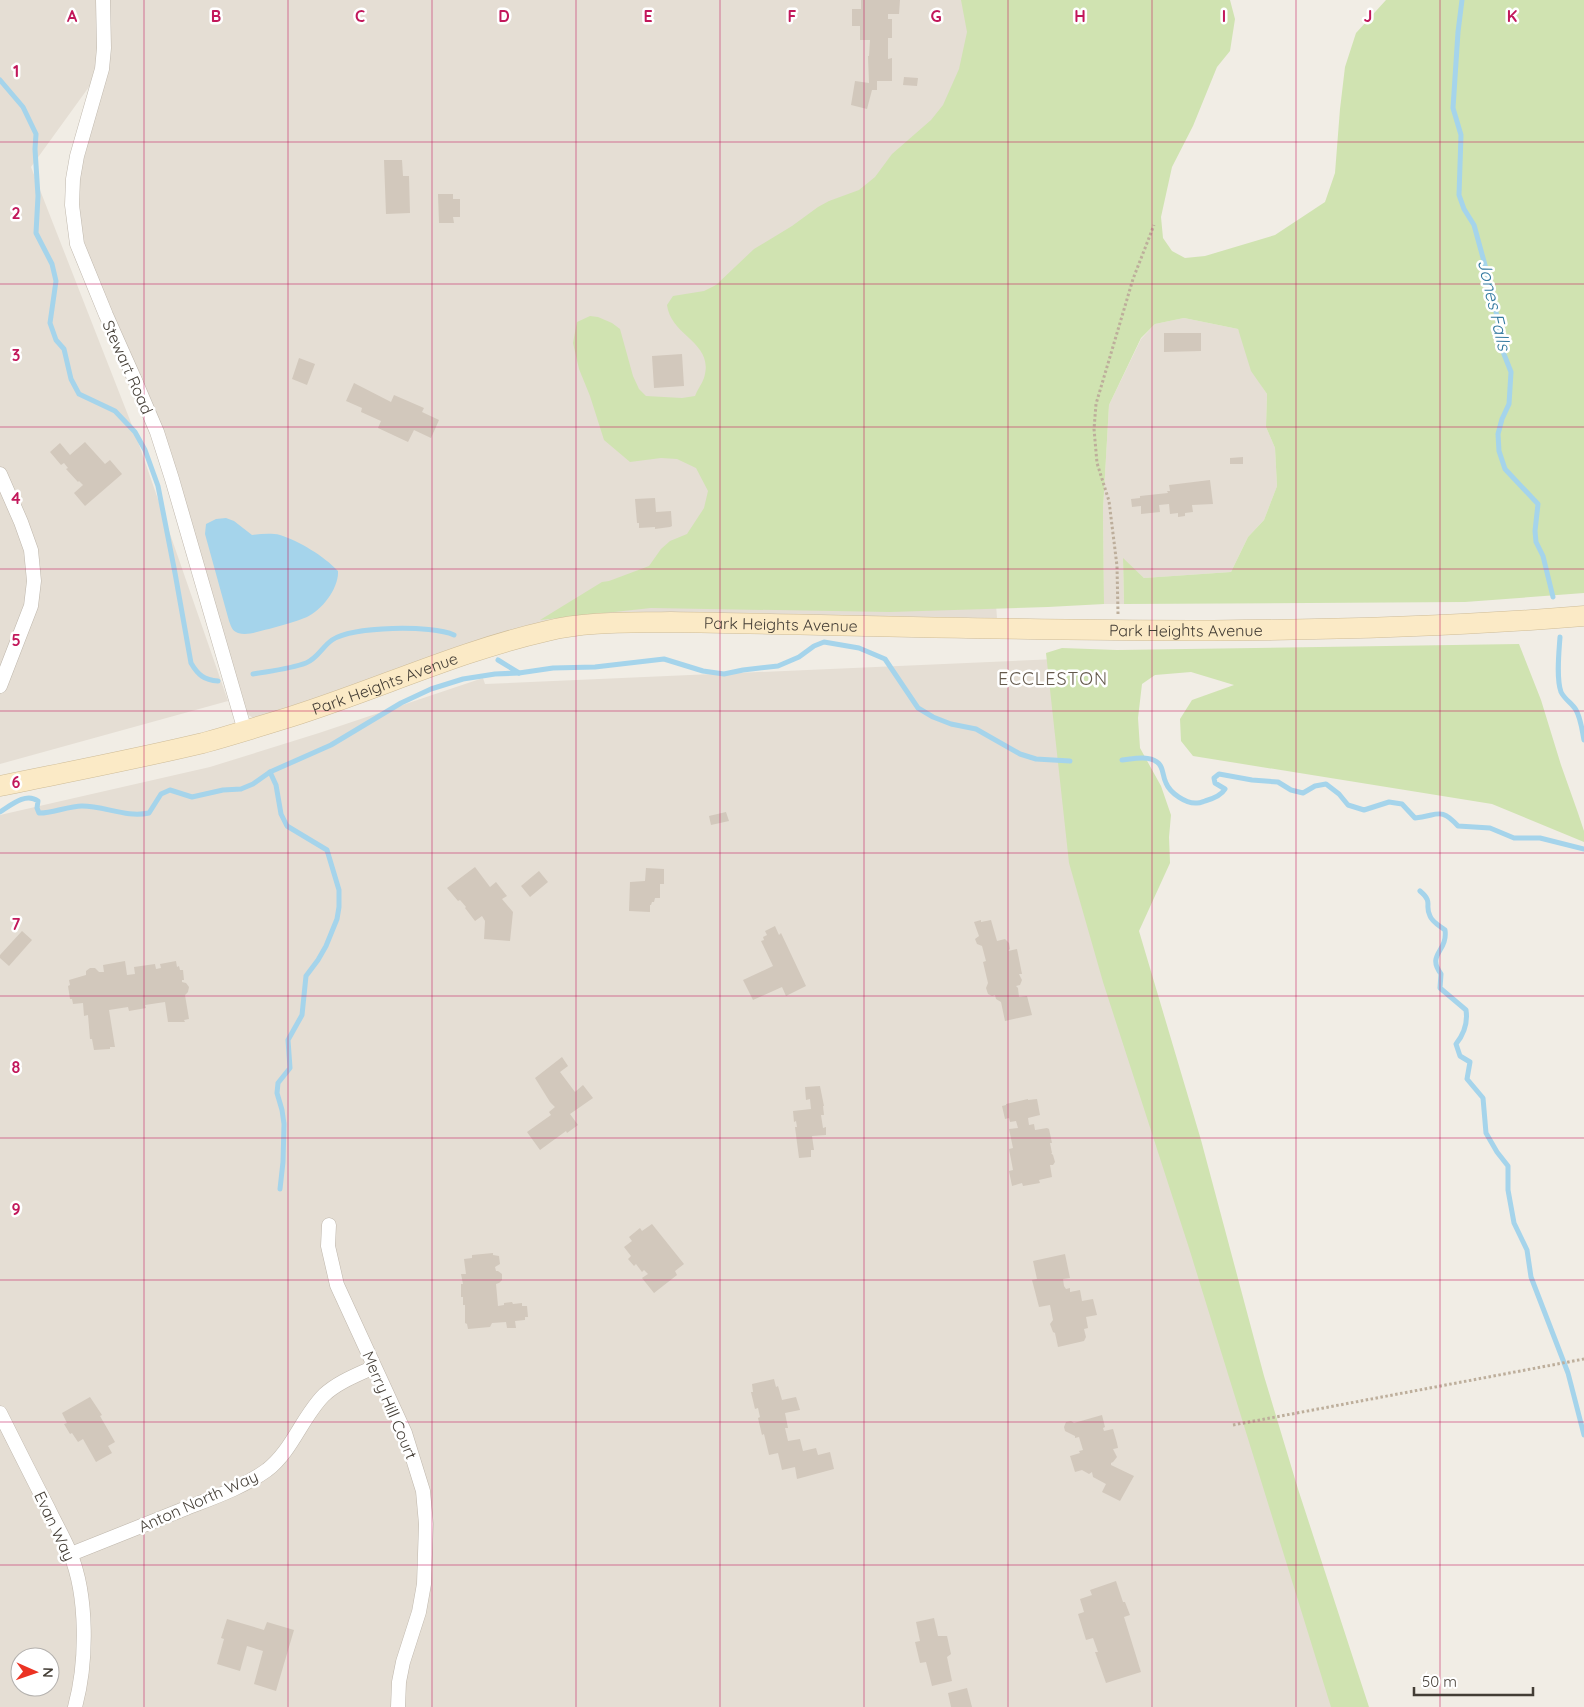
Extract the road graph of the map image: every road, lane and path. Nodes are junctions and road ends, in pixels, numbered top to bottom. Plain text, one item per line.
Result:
1 (103, 0) edge
2 (1154, 225) dead end
3 (0, 474) edge
4 (1584, 616) edge
5 (1118, 630) junction
6 (0, 686) edge
7 (245, 731) junction
8 (0, 786) edge
9 (329, 1225) dead end
10 (1584, 1360) edge
11 (374, 1367) junction
12 (0, 1413) edge
13 (1232, 1425) dead end
14 (71, 1554) junction
15 (75, 1707) edge
16 (398, 1707) edge

1 - 7 street, Stewart Road
2 - 5 path
3 - 6 street
4 - 5 main road, Park Heights Avenue
5 - 7 main road, Park Heights Avenue
7 - 8 main road, Park Heights Avenue
9 - 11 street, Merry Hill Court
10 - 13 path
11 - 14 street, Anton North Way
11 - 16 street, Merry Hill Court
12 - 14 street, Evan Way
14 - 15 street, Evan Way

